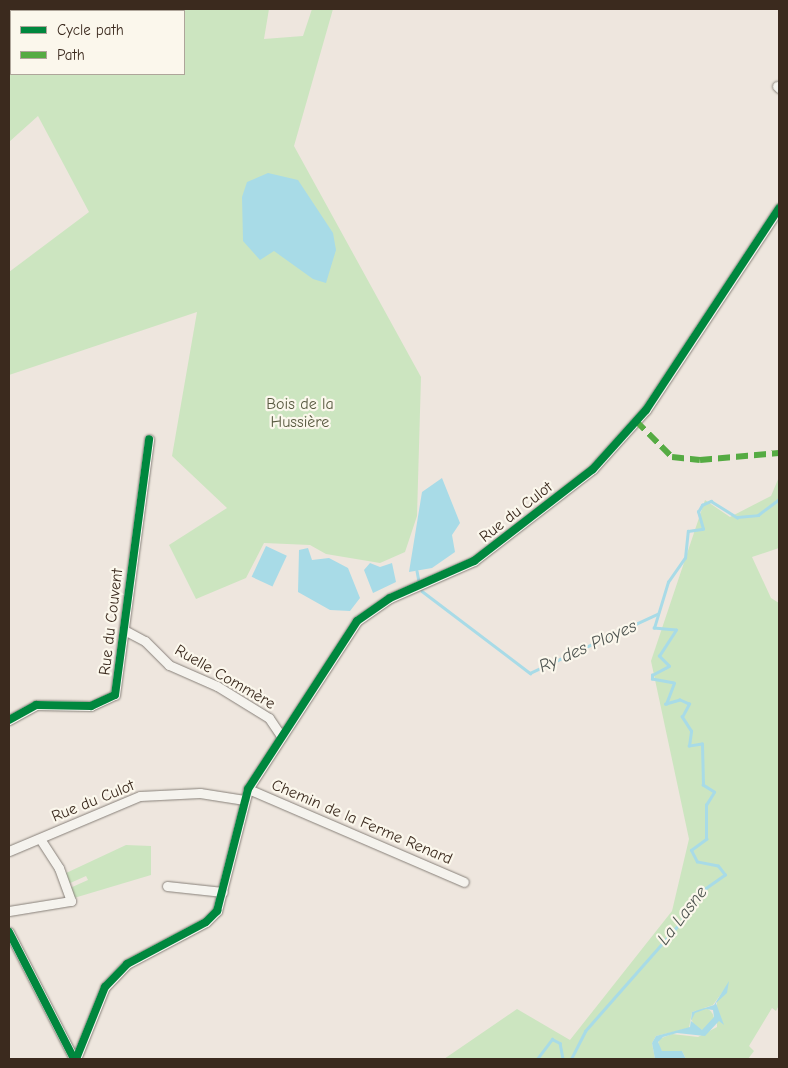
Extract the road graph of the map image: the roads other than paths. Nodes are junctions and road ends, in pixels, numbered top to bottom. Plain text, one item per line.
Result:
1 (779, 208) edge
2 (149, 439) dead end
3 (126, 630) junction
4 (9, 720) edge
5 (281, 736) junction
6 (248, 788) junction
7 (244, 800) junction
8 (40, 839) junction
9 (9, 851) edge
10 (464, 882) dead end
11 (167, 886) dead end
12 (223, 892) junction
13 (9, 911) edge
14 (9, 932) edge
15 (75, 1059) edge

1 - 5 street, Rue du Culot
2 - 3 street, Rue du Couvent
3 - 4 street, Rue du Couvent
3 - 5 street, Ruelle Commère
5 - 6 street, Rue du Culot
6 - 7 street, Rue du Culot
6 - 10 street, Chemin de la Ferme Renard
7 - 8 street, Rue du Culot
7 - 12 street
8 - 9 street, Rue du Culot
8 - 13 street
11 - 12 street
12 - 15 street
14 - 15 street

